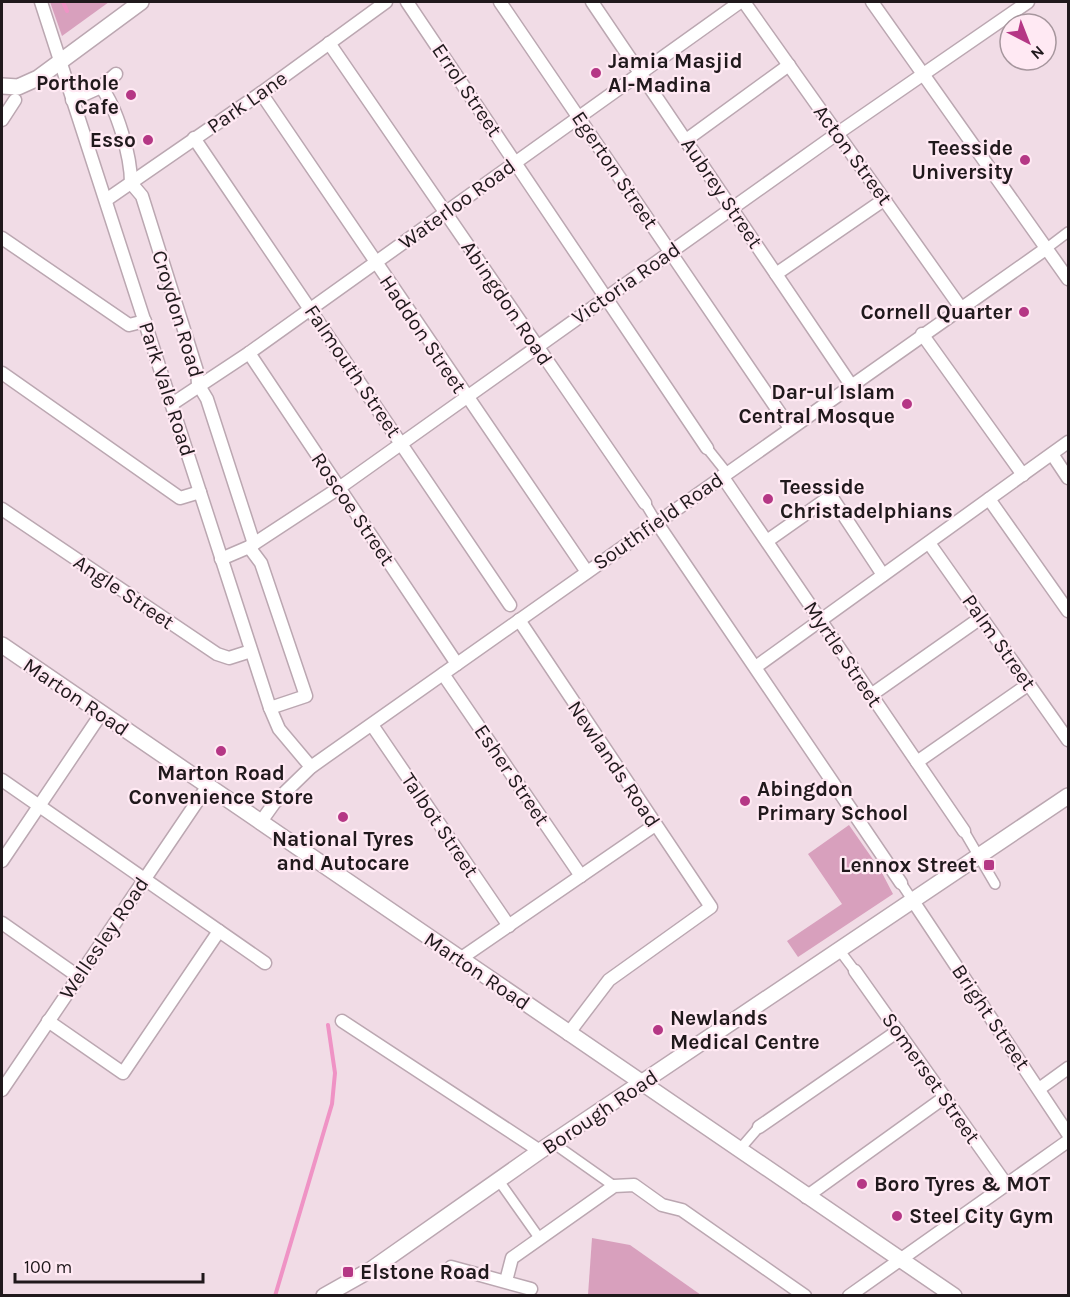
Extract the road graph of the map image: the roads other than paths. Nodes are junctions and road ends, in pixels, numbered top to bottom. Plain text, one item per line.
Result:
1 (41, 2) edge
2 (141, 2) edge
3 (386, 2) edge
4 (407, 2) edge
5 (500, 2) edge
6 (742, 2) edge
7 (872, 2) edge
8 (1028, 2) edge
9 (595, 3) edge
10 (329, 43) junction
11 (60, 64) junction
12 (789, 65) junction
13 (640, 73) junction
14 (923, 74) junction
15 (116, 75) dead end
16 (2, 86) edge
17 (101, 87) junction
18 (261, 93) junction
19 (15, 100) dead end
20 (72, 100) junction
21 (579, 117) junction
22 (2, 120) edge
23 (837, 133) junction
24 (194, 138) junction
25 (686, 140) junction
26 (515, 162) junction
27 (131, 183) junction
28 (885, 199) junction
29 (106, 200) junction
30 (732, 208) junction
31 (446, 213) junction
32 (1068, 232) edge
33 (2, 238) edge
34 (1047, 248) junction
35 (670, 252) junction
36 (375, 263) junction
37 (776, 274) junction
38 (1068, 279) edge
39 (606, 298) junction
40 (962, 308) junction
41 (311, 309) junction
42 (145, 321) junction
43 (922, 334) junction
44 (537, 347) junction
45 (249, 353) junction
46 (2, 373) edge
47 (198, 384) junction
48 (851, 385) junction
49 (466, 398) junction
50 (172, 404) junction
51 (790, 428) junction
52 (1068, 442) edge
53 (402, 443) junction
54 (707, 448) joint
55 (1052, 454) junction
56 (724, 475) junction
57 (1023, 475) junction
58 (1068, 478) edge
59 (339, 488) junction
60 (200, 492) junction
61 (988, 499) junction
62 (645, 503) joint
63 (2, 509) edge
64 (657, 523) junction
65 (767, 541) junction
66 (929, 543) junction
67 (252, 546) junction
68 (222, 559) junction
69 (587, 572) junction
70 (883, 575) junction
71 (510, 605) joint
72 (1068, 611) edge
73 (982, 617) junction
74 (519, 620) junction
75 (820, 620) junction
76 (2, 645) edge
77 (251, 651) junction
78 (457, 664) junction
79 (757, 666) junction
80 (443, 674) junction
81 (1029, 684) junction
82 (872, 695) junction
83 (270, 708) junction
84 (101, 714) junction
85 (372, 725) junction
86 (1068, 740) edge
87 (917, 762) junction
88 (311, 767) junction
89 (2, 780) edge
90 (207, 787) junction
91 (1068, 796) edge
92 (38, 806) junction
93 (260, 823) junction
94 (655, 825) junction
95 (964, 831) joint
96 (977, 856) junction
97 (2, 861) edge
98 (581, 876) junction
99 (144, 879) junction
100 (901, 883) joint
101 (995, 884) dead end
102 (913, 901) junction
103 (2, 923) edge
104 (509, 926) junction
105 (219, 931) junction
106 (840, 951) junction
107 (460, 959) junction
108 (266, 963) dead end
109 (855, 971) joint
110 (79, 977) junction
111 (48, 1021) junction
112 (342, 1021) dead end
113 (898, 1031) junction
114 (568, 1034) junction
115 (1068, 1068) edge
116 (642, 1084) junction
117 (1039, 1089) junction
118 (2, 1090) edge
119 (945, 1097) junction
120 (759, 1127) joint
121 (1068, 1134) edge
122 (1068, 1141) edge
123 (547, 1147) junction
124 (740, 1149) junction
125 (499, 1181) junction
126 (1006, 1184) junction
127 (614, 1186) junction
128 (806, 1197) junction
129 (540, 1239) junction
130 (901, 1260) junction
131 (451, 1267) dead end
132 (372, 1269) junction
133 (506, 1281) junction
134 (531, 1289) dead end
135 (324, 1296) edge
136 (343, 1296) edge
137 (805, 1296) edge
138 (849, 1296) edge
139 (954, 1296) edge

1 - 11 street, Park Vale Road
2 - 11 street
3 - 10 street, Park Lane
4 - 26 street, Errol Street
5 - 21 street, Egerton Street
6 - 12 street, Acton Street
6 - 13 street, Waterloo Road
7 - 14 street
8 - 14 street, Victoria Road
9 - 13 street, Aubrey Street
10 - 18 street, Park Lane
10 - 31 street, Abingdon Road
11 - 16 street
11 - 20 street, Park Vale Road
12 - 23 street, Acton Street
12 - 25 street
13 - 21 street, Waterloo Road
13 - 25 street, Aubrey Street
14 - 23 street, Victoria Road
14 - 34 street
15 - 17 street
17 - 20 street
17 - 27 street, Croydon Road
18 - 24 street, Park Lane
18 - 36 street, Haddon Street
19 - 22 street
20 - 29 street, Park Vale Road
21 - 26 street, Waterloo Road
21 - 35 street, Egerton Street
23 - 28 street, Acton Street
23 - 30 street, Victoria Road
24 - 27 street, Park Lane
24 - 41 street, Falmouth Street
25 - 30 street, Aubrey Street
26 - 31 street, Waterloo Road
26 - 39 street, Errol Street
27 - 29 street, Park Lane
27 - 47 street, Croydon Road
28 - 37 street
28 - 40 street, Acton Street
29 - 42 street, Park Vale Road
30 - 35 street, Victoria Road
30 - 37 street, Aubrey Street
31 - 36 street, Waterloo Road
31 - 44 street, Abingdon Road
32 - 34 street, Southfield Road
33 - 42 street
34 - 38 street
34 - 40 street, Southfield Road
35 - 39 street, Victoria Road
35 - 51 street, Egerton Street
36 - 41 street, Waterloo Road
36 - 49 street, Haddon Street
37 - 48 street, Aubrey Street
39 - 44 street, Victoria Road
39 - 54 street, Errol Street
40 - 43 street, Southfield Road
41 - 45 street, Waterloo Road
41 - 53 street, Falmouth Street
42 - 50 street, Park Vale Road
43 - 48 street, Southfield Road
43 - 57 street
44 - 49 street, Victoria Road
44 - 62 street, Abingdon Road
45 - 47 street, Waterloo Road
45 - 59 street, Roscoe Street
46 - 60 street
47 - 50 street, Waterloo Road
47 - 67 street, Croydon Road
48 - 51 street, Southfield Road
49 - 53 street, Victoria Road
49 - 69 street, Haddon Street
50 - 60 street, Park Vale Road
51 - 56 street, Southfield Road
52 - 55 street
53 - 59 street, Victoria Road
53 - 71 street, Falmouth Street
54 - 56 street
55 - 57 street
55 - 58 street
56 - 64 street, Southfield Road
56 - 65 street, Myrtle Street
57 - 61 street
59 - 67 street, Victoria Road
59 - 78 street, Roscoe Street
60 - 68 street, Park Vale Road
61 - 66 street
61 - 72 street
62 - 64 street
63 - 77 street, Angle Street
64 - 69 street, Southfield Road
64 - 79 street
65 - 70 street
65 - 75 street, Myrtle Street
66 - 70 street
66 - 73 street, Palm Street
67 - 68 street, Victoria Road
67 - 83 street, Croydon Road
68 - 77 street, Park Vale Road
69 - 74 street, Southfield Road
70 - 75 street
71 - 74 street
73 - 81 street, Palm Street
73 - 82 street
74 - 78 street, Southfield Road
74 - 94 street, Newlands Road
75 - 79 street
75 - 82 street, Myrtle Street
76 - 84 street, Marton Road
77 - 83 street, Park Vale Road
78 - 80 street, Southfield Road
79 - 100 street
80 - 85 street, Southfield Road
80 - 98 street, Esher Street
81 - 86 street, Palm Street
81 - 87 street
82 - 87 street, Myrtle Street
83 - 88 street, Park Vale Road
84 - 90 street, Marton Road
84 - 92 street
85 - 88 street, Southfield Road
85 - 104 street, Talbot Street
87 - 95 street, Myrtle Street
88 - 93 street, Southfield Road
89 - 92 street
90 - 93 street, Marton Road
90 - 99 street, Wellesley Road
91 - 96 street, Borough Road
92 - 97 street
92 - 99 street
93 - 107 street, Marton Road
94 - 98 street
94 - 114 street, Newlands Road
95 - 96 street
96 - 101 street
96 - 102 street, Borough Road
98 - 104 street
99 - 105 street
99 - 110 street, Wellesley Road
100 - 102 street
102 - 106 street, Borough Road
102 - 117 street, Bright Street
103 - 110 street
104 - 107 street
105 - 108 street
105 - 111 street
106 - 109 street
106 - 116 street, Borough Road
107 - 114 street, Marton Road
109 - 113 street, Somerset Street
110 - 111 street, Wellesley Road
111 - 118 street, Wellesley Road
112 - 123 street
113 - 119 street, Somerset Street
113 - 120 street
114 - 116 street, Marton Road
115 - 117 street
116 - 123 street, Borough Road
116 - 124 street, Marton Road
117 - 121 street, Bright Street
119 - 126 street, Somerset Street
119 - 128 street
120 - 124 street
122 - 126 street
123 - 125 street, Borough Road
123 - 127 street
124 - 128 street, Marton Road
125 - 129 street
125 - 132 street, Borough Road
126 - 130 street
127 - 129 street
127 - 137 street
128 - 130 street, Marton Road
129 - 133 street
130 - 138 street
130 - 139 street, Marton Road
131 - 133 street
132 - 135 street, Borough Road
132 - 136 street, Borough Road
133 - 134 street

